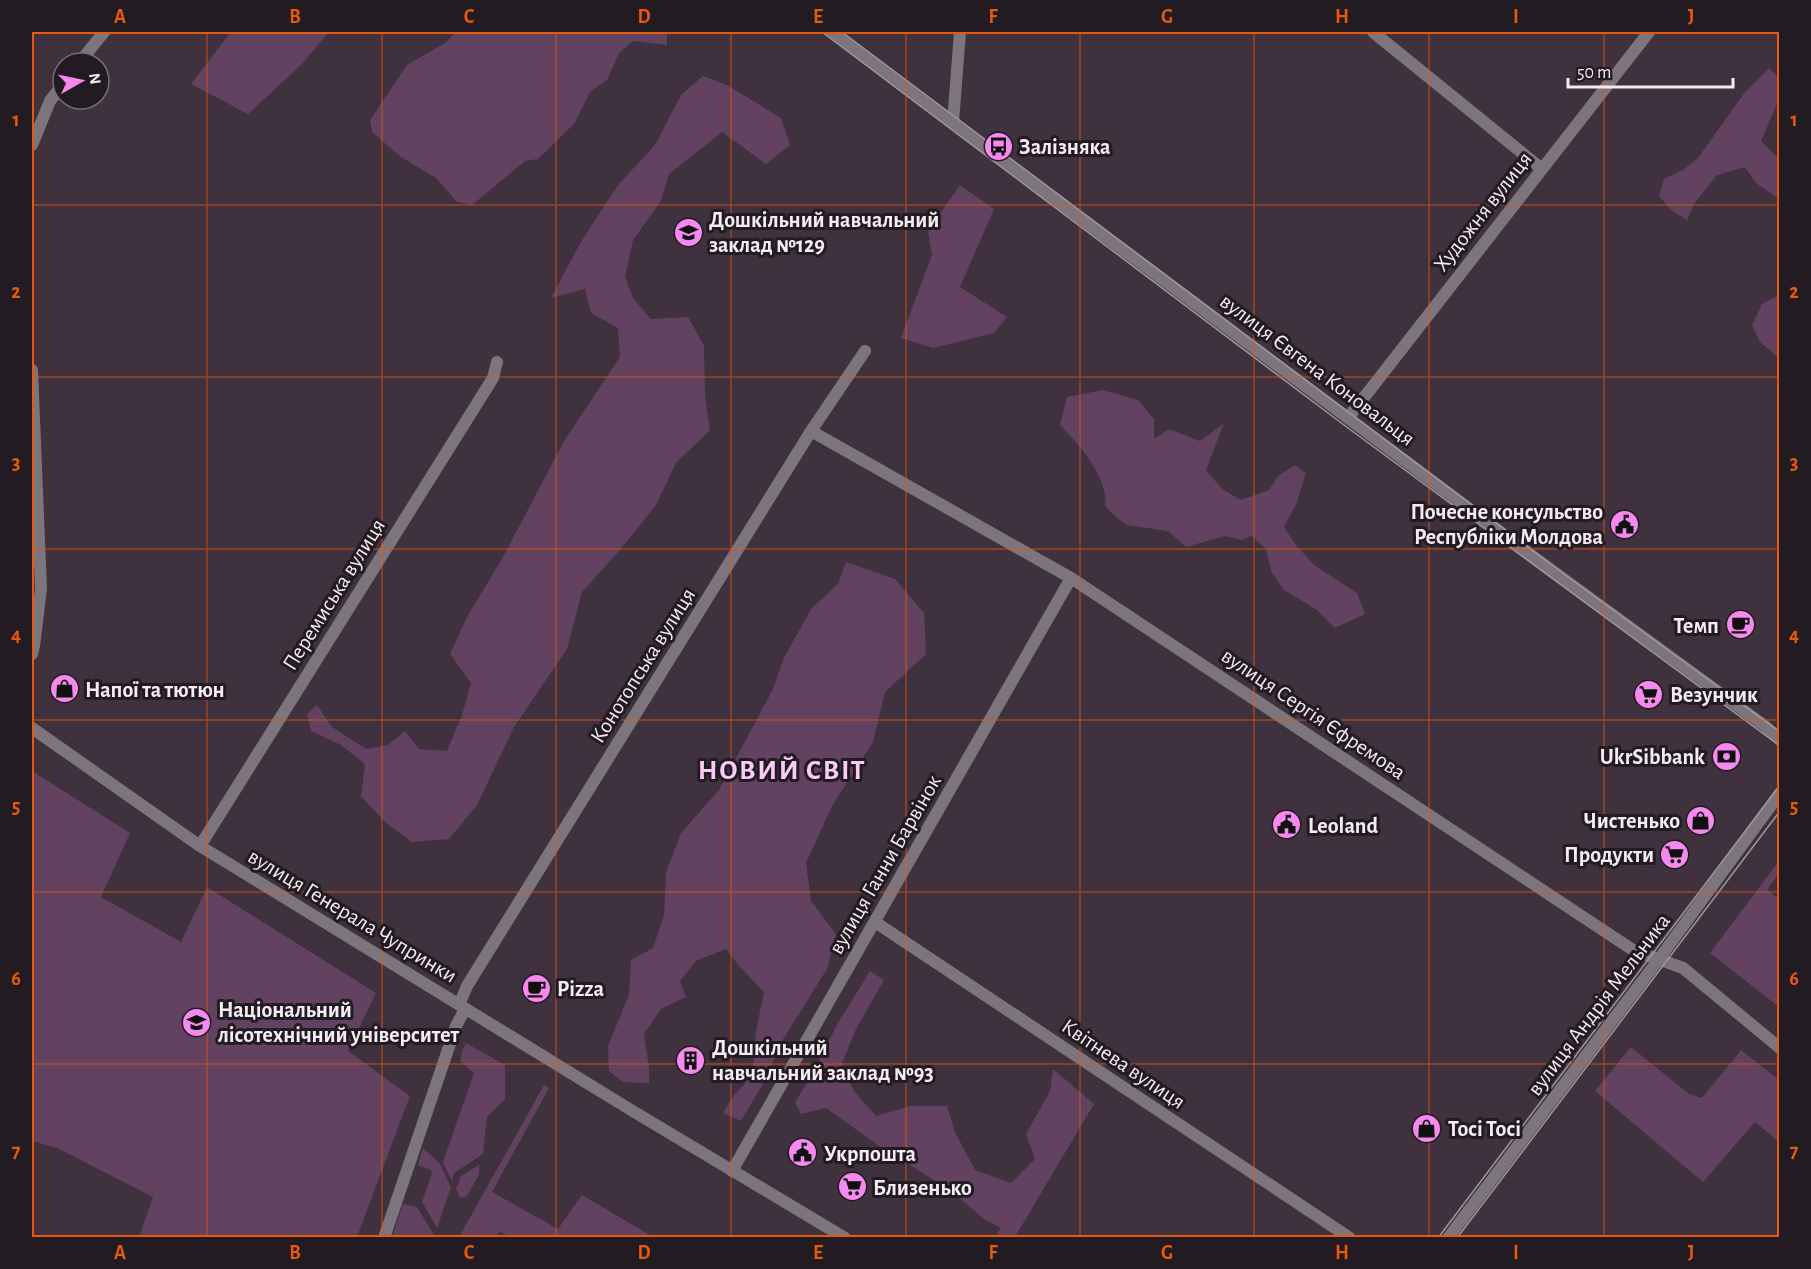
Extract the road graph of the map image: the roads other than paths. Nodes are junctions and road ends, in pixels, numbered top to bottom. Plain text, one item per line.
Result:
1 (104, 32) edge
2 (832, 32) edge
3 (960, 32) edge
4 (1373, 32) edge
5 (1650, 32) edge
6 (89, 51) edge
7 (51, 101) edge
8 (953, 122) junction
9 (32, 145) edge
10 (1542, 169) junction
11 (865, 351) dead end
12 (497, 362) dead end
13 (32, 370) edge
14 (1348, 418) junction
15 (811, 431) junction
16 (1071, 578) junction
17 (32, 654) edge
18 (32, 728) edge
19 (1779, 740) edge
20 (1779, 793) edge
21 (200, 846) junction
22 (875, 922) junction
23 (1659, 959) junction
24 (462, 1007) junction
25 (1779, 1048) edge
26 (732, 1171) junction
27 (384, 1238) edge
28 (845, 1238) edge
29 (1350, 1238) edge
30 (1448, 1238) edge

1 - 6 street
2 - 8 street, вулиця Євгена Коновальця
3 - 8 street
4 - 10 street
5 - 10 street, Художня вулиця
7 - 9 street
8 - 14 street, вулиця Євгена Коновальця
10 - 14 street, Художня вулиця
11 - 15 street, Конотопська вулиця
12 - 21 street, Перемиська вулиця
13 - 17 street
14 - 19 street, вулиця Євгена Коновальця
15 - 16 street, вулиця Сергія Єфремова
15 - 24 street, Конотопська вулиця
16 - 22 street, вулиця Ганни Барвінок
16 - 23 street, вулиця Сергія Єфремова
18 - 21 street, вулиця Генерала Чупринки
20 - 23 street, вулиця Андрія Мельника
21 - 24 street, вулиця Генерала Чупринки
22 - 26 street, вулиця Ганни Барвінок
22 - 29 street, Квітнева вулиця
23 - 25 street, вулиця Сергія Єфремова
23 - 30 street, вулиця Андрія Мельника
24 - 26 street, вулиця Генерала Чупринки
24 - 27 street, Конотопська вулиця
26 - 28 street, вулиця Генерала Чупринки

